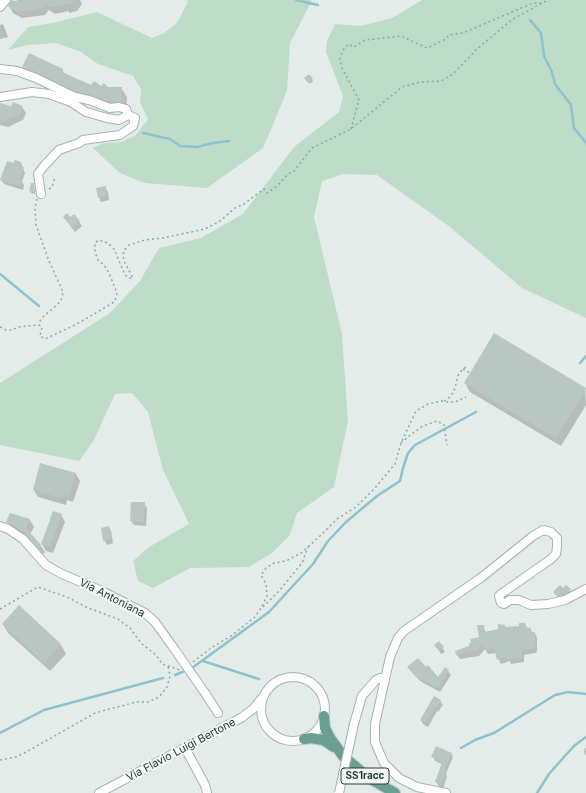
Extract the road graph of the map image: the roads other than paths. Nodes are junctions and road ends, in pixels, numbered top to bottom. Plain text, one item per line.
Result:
1 (6, 0) edge
2 (0, 7) edge
3 (0, 68) edge
4 (0, 97) edge
5 (128, 115) junction
6 (41, 194) road end
7 (0, 526) edge
8 (586, 589) edge
9 (385, 678) junction
10 (264, 694) junction
11 (218, 713) dead end
12 (324, 716) junction
13 (241, 718) junction
14 (265, 723) junction
15 (304, 739) junction
16 (185, 748) junction
17 (340, 752) junction
18 (100, 793) edge
19 (207, 793) edge
20 (339, 793) edge
21 (395, 793) edge
22 (446, 793) edge

1 - 2 street
3 - 5 street
4 - 5 street
5 - 6 street
7 - 11 street, Via Antoniana, bridge
8 - 9 street
9 - 20 street, bridge
9 - 22 street
10 - 12 street
10 - 13 street, Via Flavio Luigi Bertone
10 - 14 street
12 - 15 street
12 - 17 main road, SS1racc
13 - 14 street, Via Flavio Luigi Bertone
13 - 16 street, Via Flavio Luigi Bertone
14 - 15 street
15 - 17 main road, SS1racc
16 - 18 street, Via Flavio Luigi Bertone
16 - 19 street
17 - 21 main road, SS1racc

